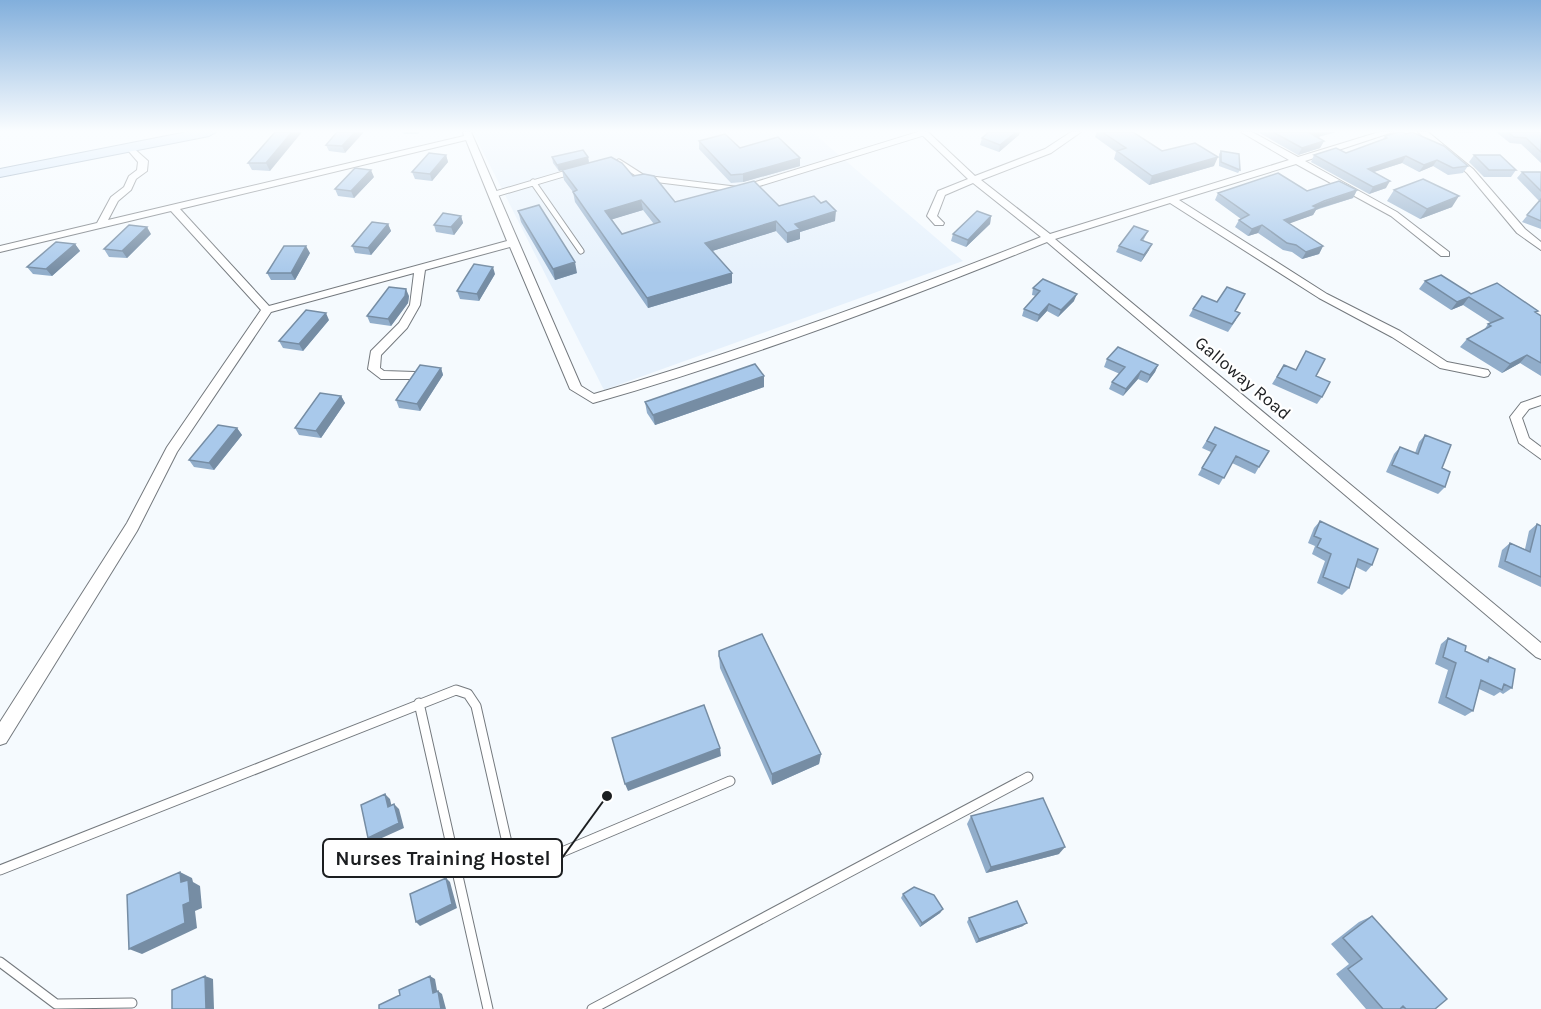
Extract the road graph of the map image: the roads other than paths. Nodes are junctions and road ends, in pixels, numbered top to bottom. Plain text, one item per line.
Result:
1 (132, 179) edge
2 (290, 179) edge
3 (486, 179) edge
4 (544, 179) edge
5 (653, 179) edge
6 (778, 179) edge
7 (970, 179) edge
8 (973, 179) edge
9 (1236, 179) edge
10 (1333, 179) edge
11 (1477, 179) edge
12 (533, 182) junction
13 (492, 195) junction
14 (1170, 199) junction
15 (174, 208) junction
16 (939, 223) dead end
17 (100, 225) junction
18 (1048, 238) junction
19 (513, 243) junction
20 (1541, 247) edge
21 (0, 249) edge
22 (581, 251) dead end
23 (1445, 254) dead end
24 (420, 268) junction
25 (267, 310) junction
26 (1484, 373) dead end
27 (411, 375) edge
28 (1541, 400) edge
29 (1541, 454) edge
30 (1541, 652) edge
31 (419, 703) junction
32 (0, 737) edge
33 (1028, 777) dead end
34 (730, 781) dead end
35 (0, 870) edge
36 (0, 962) edge
37 (132, 1003) dead end
38 (488, 1009) edge
39 (592, 1009) edge

1 - 17 street
2 - 15 street
3 - 13 street
4 - 12 lane
5 - 6 lane
7 - 16 street
8 - 18 street, Galloway Road
9 - 14 street
10 - 23 street
11 - 20 street
12 - 13 lane
12 - 22 lane
13 - 19 street
14 - 18 street
14 - 26 street
15 - 17 street
15 - 25 street
17 - 21 street
18 - 19 street
18 - 30 street, Galloway Road
19 - 24 street
24 - 25 street
24 - 27 street
25 - 32 street
28 - 29 street
31 - 34 lane
31 - 35 lane
31 - 38 lane
33 - 39 lane
36 - 37 lane

